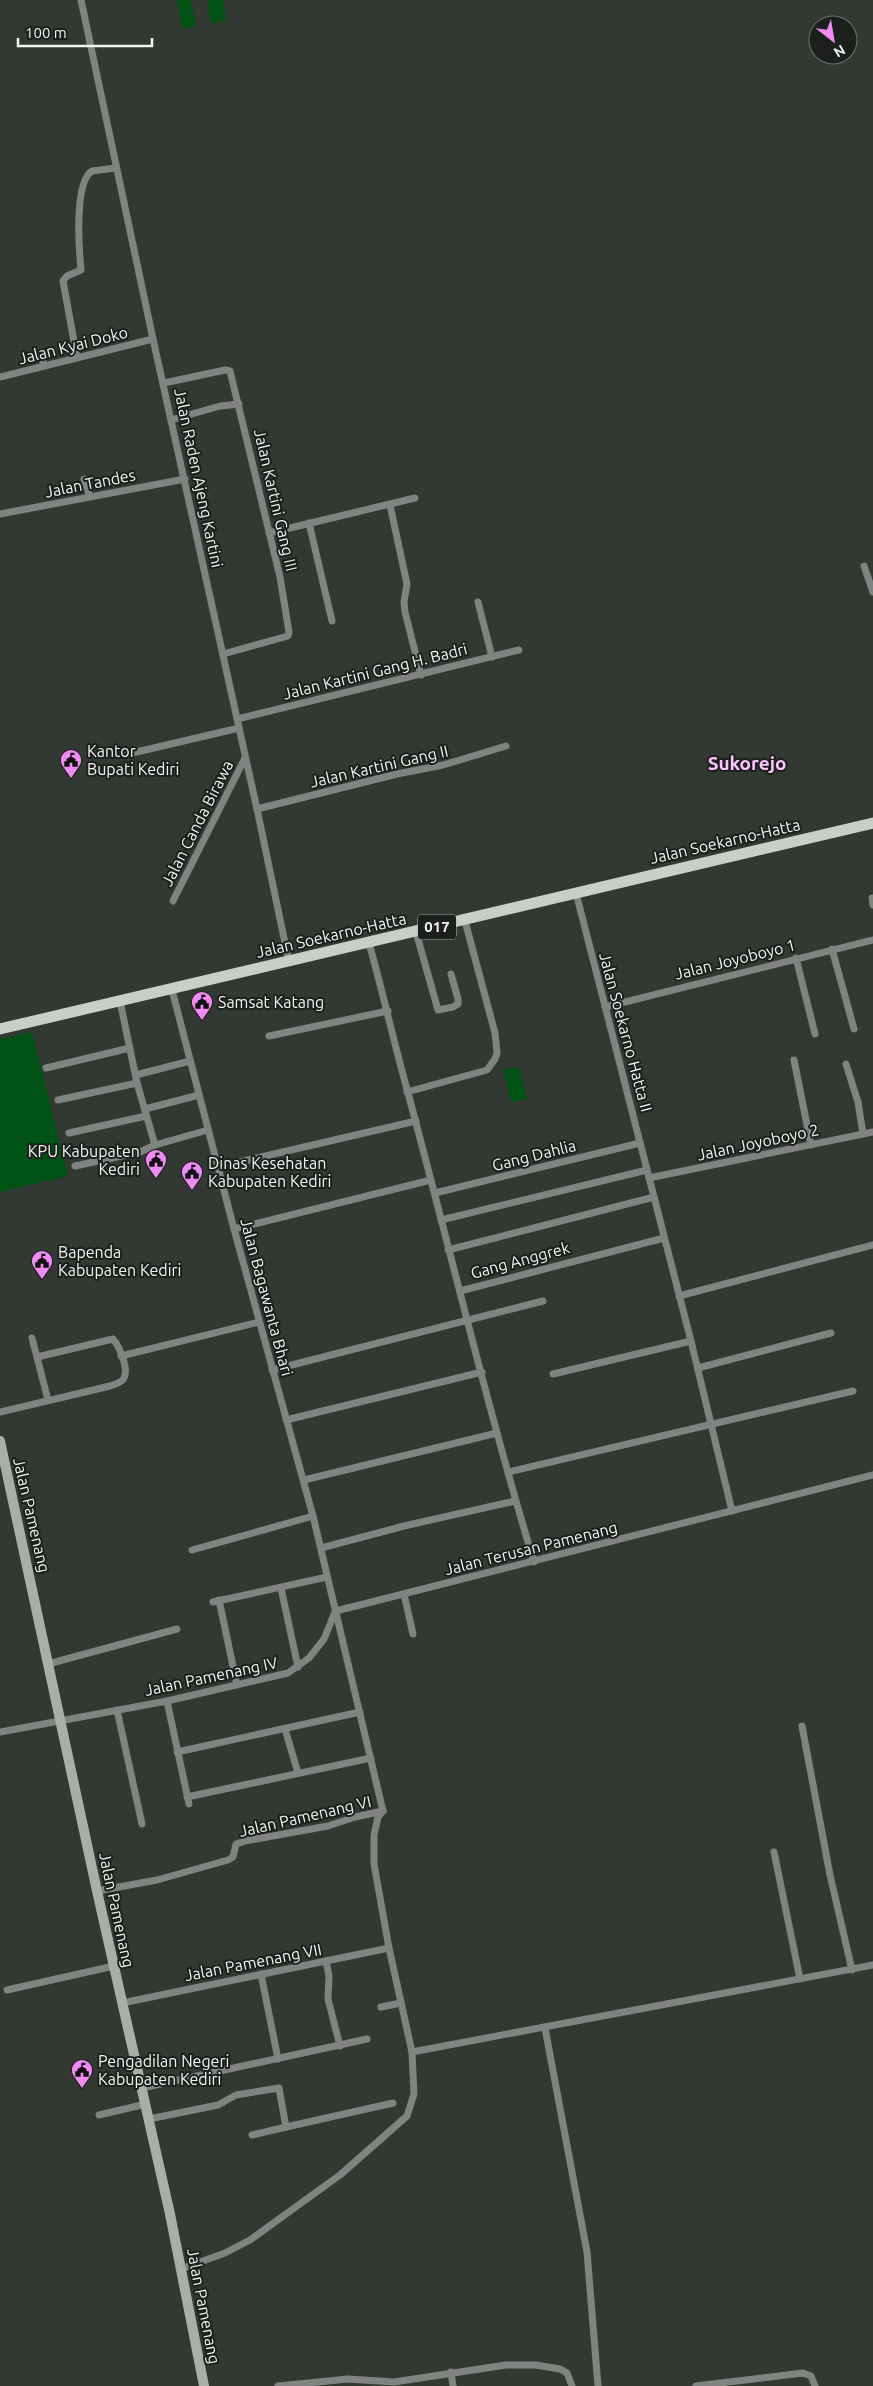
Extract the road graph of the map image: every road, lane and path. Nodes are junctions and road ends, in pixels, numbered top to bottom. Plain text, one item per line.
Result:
1 (81, 0) edge
2 (116, 168) junction
3 (153, 339) junction
4 (41, 352) dead end
5 (78, 358) junction
6 (44, 366) junction
7 (0, 377) edge
8 (164, 383) junction
9 (239, 404) junction
10 (171, 420) junction
11 (84, 479) dead end
12 (185, 479) junction
13 (90, 497) junction
14 (415, 498) dead end
15 (390, 505) junction
16 (0, 514) edge
17 (309, 523) junction
18 (269, 532) junction
19 (864, 566) dead end
20 (873, 592) edge
21 (478, 602) dead end
22 (332, 622) dead end
23 (519, 650) dead end
24 (223, 654) junction
25 (492, 656) junction
26 (422, 674) junction
27 (237, 719) junction
28 (239, 728) junction
29 (506, 746) dead end
30 (128, 754) dead end
31 (246, 758) junction
32 (257, 809) junction
33 (873, 823) edge
34 (576, 893) junction
35 (173, 901) dead end
36 (465, 921) junction
37 (416, 932) junction
38 (873, 940) edge
39 (368, 943) junction
40 (832, 949) junction
41 (796, 958) junction
42 (289, 962) junction
43 (451, 974) dead end
44 (172, 990) junction
45 (120, 1002) junction
46 (605, 1007) junction
47 (388, 1012) junction
48 (0, 1029) edge
49 (854, 1029) dead end
50 (815, 1034) dead end
51 (269, 1036) dead end
52 (130, 1048) junction
53 (794, 1060) dead end
54 (190, 1061) junction
55 (846, 1064) dead end
56 (46, 1068) dead end
57 (137, 1079) junction
58 (407, 1092) junction
59 (199, 1095) junction
60 (58, 1100) dead end
61 (146, 1112) junction
62 (416, 1121) junction
63 (208, 1130) junction
64 (873, 1132) edge
65 (69, 1133) dead end
66 (863, 1134) junction
67 (640, 1143) junction
68 (155, 1145) junction
69 (811, 1145) junction
70 (75, 1166) dead end
71 (218, 1167) junction
72 (647, 1170) junction
73 (649, 1178) junction
74 (431, 1180) junction
75 (435, 1193) junction
76 (654, 1197) junction
77 (441, 1220) junction
78 (234, 1229) junction
79 (664, 1238) junction
80 (873, 1245) edge
81 (448, 1250) junction
82 (460, 1291) junction
83 (679, 1296) junction
84 (543, 1301) dead end
85 (259, 1322) junction
86 (468, 1322) junction
87 (831, 1333) dead end
88 (32, 1338) dead end
89 (691, 1341) junction
90 (121, 1356) junction
91 (37, 1357) junction
92 (698, 1368) junction
93 (272, 1370) junction
94 (482, 1372) junction
95 (553, 1374) dead end
96 (853, 1391) dead end
97 (48, 1400) junction
98 (0, 1412) edge
99 (286, 1420) junction
100 (711, 1424) junction
101 (497, 1433) junction
102 (0, 1441) edge
103 (508, 1472) junction
104 (873, 1475) edge
105 (304, 1480) junction
106 (4, 1482) edge
107 (515, 1501) junction
108 (732, 1510) junction
109 (313, 1516) junction
110 (321, 1548) junction
111 (192, 1550) dead end
112 (534, 1562) junction
113 (327, 1577) junction
114 (281, 1588) junction
115 (404, 1594) junction
116 (336, 1611) junction
117 (177, 1629) dead end
118 (413, 1634) dead end
119 (48, 1664) junction
120 (298, 1667) junction
121 (237, 1685) junction
122 (166, 1701) junction
123 (117, 1710) junction
124 (360, 1712) junction
125 (61, 1722) junction
126 (802, 1726) dead end
127 (285, 1729) junction
128 (0, 1732) edge
129 (177, 1752) junction
130 (371, 1758) junction
131 (298, 1773) junction
132 (383, 1811) junction
133 (142, 1824) dead end
134 (774, 1852) dead end
135 (97, 1891) junction
136 (389, 1948) junction
137 (326, 1961) junction
138 (873, 1965) edge
139 (114, 1966) junction
140 (852, 1970) junction
141 (261, 1974) junction
142 (800, 1979) junction
143 (7, 1990) dead end
144 (122, 2003) junction
145 (401, 2003) junction
146 (381, 2007) dead end
147 (545, 2028) junction
148 (367, 2039) dead end
149 (340, 2046) junction
150 (412, 2052) junction
151 (278, 2059) junction
152 (142, 2088) junction
153 (393, 2103) dead end
154 (146, 2104) junction
155 (99, 2115) dead end
156 (149, 2120) junction
157 (286, 2127) junction
158 (252, 2135) dead end
159 (181, 2269) junction
160 (451, 2372) junction
161 (358, 2383) edge
162 (204, 2386) edge
163 (278, 2386) edge
164 (453, 2386) edge
165 (572, 2386) edge
166 (598, 2386) edge
167 (696, 2386) edge
168 (815, 2386) edge

1 - 2 street, Jalan Raden Ajeng Kartini
2 - 3 street, Jalan Raden Ajeng Kartini
2 - 5 street
3 - 5 street, Jalan Kyai Doko
3 - 8 street, Jalan Raden Ajeng Kartini
4 - 6 street
5 - 6 street, Jalan Kyai Doko
6 - 7 street, Jalan Kyai Doko
8 - 9 street, Jalan Kartini Gang III
8 - 10 street, Jalan Raden Ajeng Kartini
9 - 10 street
9 - 18 street, Jalan Kartini Gang III
10 - 12 street, Jalan Raden Ajeng Kartini
11 - 13 street
12 - 13 street, Jalan Tandes
12 - 24 street, Jalan Raden Ajeng Kartini
13 - 16 street, Jalan Tandes
14 - 15 street
15 - 17 street
15 - 26 street
17 - 18 street
17 - 22 street
18 - 24 street, Jalan Kartini Gang III
19 - 20 street
21 - 25 street
23 - 25 street, Jalan Kartini Gang H. Badri
24 - 27 street, Jalan Raden Ajeng Kartini
25 - 26 street, Jalan Kartini Gang H. Badri
26 - 27 street, Jalan Kartini Gang H. Badri
27 - 28 street, Jalan Raden Ajeng Kartini
28 - 30 street
28 - 31 street, Jalan Raden Ajeng Kartini
29 - 32 street, Jalan Kartini Gang II
31 - 32 street, Jalan Raden Ajeng Kartini
31 - 35 street, Jalan Canda Birawa
32 - 42 street, Jalan Raden Ajeng Kartini
33 - 34 main road, Jalan Soekarno-Hatta / 017
34 - 36 main road, Jalan Soekarno-Hatta / 017
34 - 46 street, Jalan Soekarno Hatta II
36 - 37 main road, Jalan Soekarno-Hatta / 017
36 - 58 street
37 - 39 main road, Jalan Soekarno-Hatta / 017
37 - 43 street
38 - 40 street, Jalan Joyoboyo 1
39 - 42 main road, Jalan Soekarno-Hatta / 017
39 - 47 street
40 - 41 street, Jalan Joyoboyo 1
40 - 49 street
41 - 46 street, Jalan Joyoboyo 1
41 - 50 street
42 - 44 main road, Jalan Soekarno-Hatta / 017
44 - 45 main road, Jalan Soekarno-Hatta / 017
44 - 54 street, Jalan Bagawanta Bhari
45 - 48 main road, Jalan Soekarno-Hatta / 017
45 - 52 street
46 - 67 street, Jalan Soekarno Hatta II
47 - 51 street
47 - 58 street
52 - 56 street
52 - 57 street
53 - 69 street
54 - 57 street
54 - 59 street, Jalan Bagawanta Bhari
55 - 66 street
57 - 60 street
57 - 61 street
58 - 62 street
59 - 61 street
59 - 63 street, Jalan Bagawanta Bhari
61 - 65 street
61 - 68 street
62 - 71 street
62 - 74 street
63 - 68 street
63 - 71 street, Jalan Bagawanta Bhari
64 - 66 street, Jalan Joyoboyo 2
66 - 69 street, Jalan Joyoboyo 2
67 - 72 street, Jalan Soekarno Hatta II
67 - 75 street, Gang Dahlia
68 - 70 street
69 - 73 street, Jalan Joyoboyo 2
71 - 78 street, Jalan Bagawanta Bhari
72 - 73 street, Jalan Soekarno Hatta II
72 - 77 street
73 - 76 street, Jalan Soekarno Hatta II
74 - 75 street
74 - 78 street
75 - 77 street
76 - 79 street, Jalan Soekarno Hatta II
76 - 81 street
77 - 81 street
78 - 85 street, Jalan Bagawanta Bhari
79 - 82 street, Gang Anggrek
79 - 83 street, Jalan Soekarno Hatta II
80 - 83 street
81 - 82 street
82 - 86 street
83 - 89 street, Jalan Soekarno Hatta II
84 - 86 street
85 - 90 street
85 - 93 street, Jalan Bagawanta Bhari
86 - 93 street
86 - 94 street
87 - 92 street
88 - 91 street
89 - 92 street, Jalan Soekarno Hatta II
89 - 95 street
90 - 91 street
90 - 97 street
91 - 97 street
92 - 100 street, Jalan Soekarno Hatta II
93 - 99 street, Jalan Bagawanta Bhari
94 - 99 street
94 - 101 street
96 - 100 street
97 - 98 street
99 - 105 street, Jalan Bagawanta Bhari
100 - 103 street
100 - 108 street, Jalan Soekarno Hatta II
101 - 103 street
101 - 105 street
102 - 106 main road, Jalan Pamenang
103 - 107 street
104 - 108 street, Jalan Terusan Pamenang
105 - 109 street, Jalan Bagawanta Bhari
106 - 119 main road, Jalan Pamenang
107 - 110 street
107 - 112 street
108 - 112 street, Jalan Terusan Pamenang
109 - 110 street, Jalan Bagawanta Bhari
109 - 111 street
110 - 113 street, Jalan Bagawanta Bhari
112 - 115 street, Jalan Terusan Pamenang
113 - 114 street
113 - 116 street, Jalan Bagawanta Bhari
114 - 120 street
114 - 121 street
115 - 116 street, Jalan Terusan Pamenang
115 - 118 street
116 - 120 street, Jalan Pamenang IV
116 - 124 street, Jalan Bagawanta Bhari
117 - 119 street
119 - 125 main road, Jalan Pamenang
120 - 121 street, Jalan Pamenang IV
121 - 122 street, Jalan Pamenang IV
122 - 123 street, Jalan Pamenang IV
122 - 129 street
123 - 125 street, Jalan Pamenang IV
123 - 133 street
124 - 127 street
124 - 130 street, Jalan Bagawanta Bhari
125 - 128 street, Jalan Pamenang IV
125 - 135 main road, Jalan Pamenang
126 - 140 street
127 - 129 street
127 - 131 street
129 - 131 street
130 - 131 street
130 - 132 street, Jalan Bagawanta Bhari
132 - 135 street, Jalan Pamenang VI
132 - 136 street
134 - 142 street
135 - 139 main road, Jalan Pamenang
136 - 137 street, Jalan Pamenang VII
136 - 145 street
137 - 141 street, Jalan Pamenang VII
137 - 149 street
138 - 140 street
139 - 143 street
139 - 144 main road, Jalan Pamenang
140 - 142 street
141 - 144 street, Jalan Pamenang VII
141 - 151 street
142 - 147 street
144 - 152 main road, Jalan Pamenang
145 - 146 street
145 - 150 street
147 - 150 street
147 - 166 street
148 - 149 street
149 - 151 street
150 - 159 street
151 - 152 street
152 - 154 main road, Jalan Pamenang
153 - 157 street
154 - 155 street
154 - 156 main road, Jalan Pamenang
156 - 157 street
156 - 159 main road, Jalan Pamenang
157 - 158 street
159 - 162 main road, Jalan Pamenang
160 - 161 street
160 - 164 street
160 - 165 street
161 - 163 street
167 - 168 street

